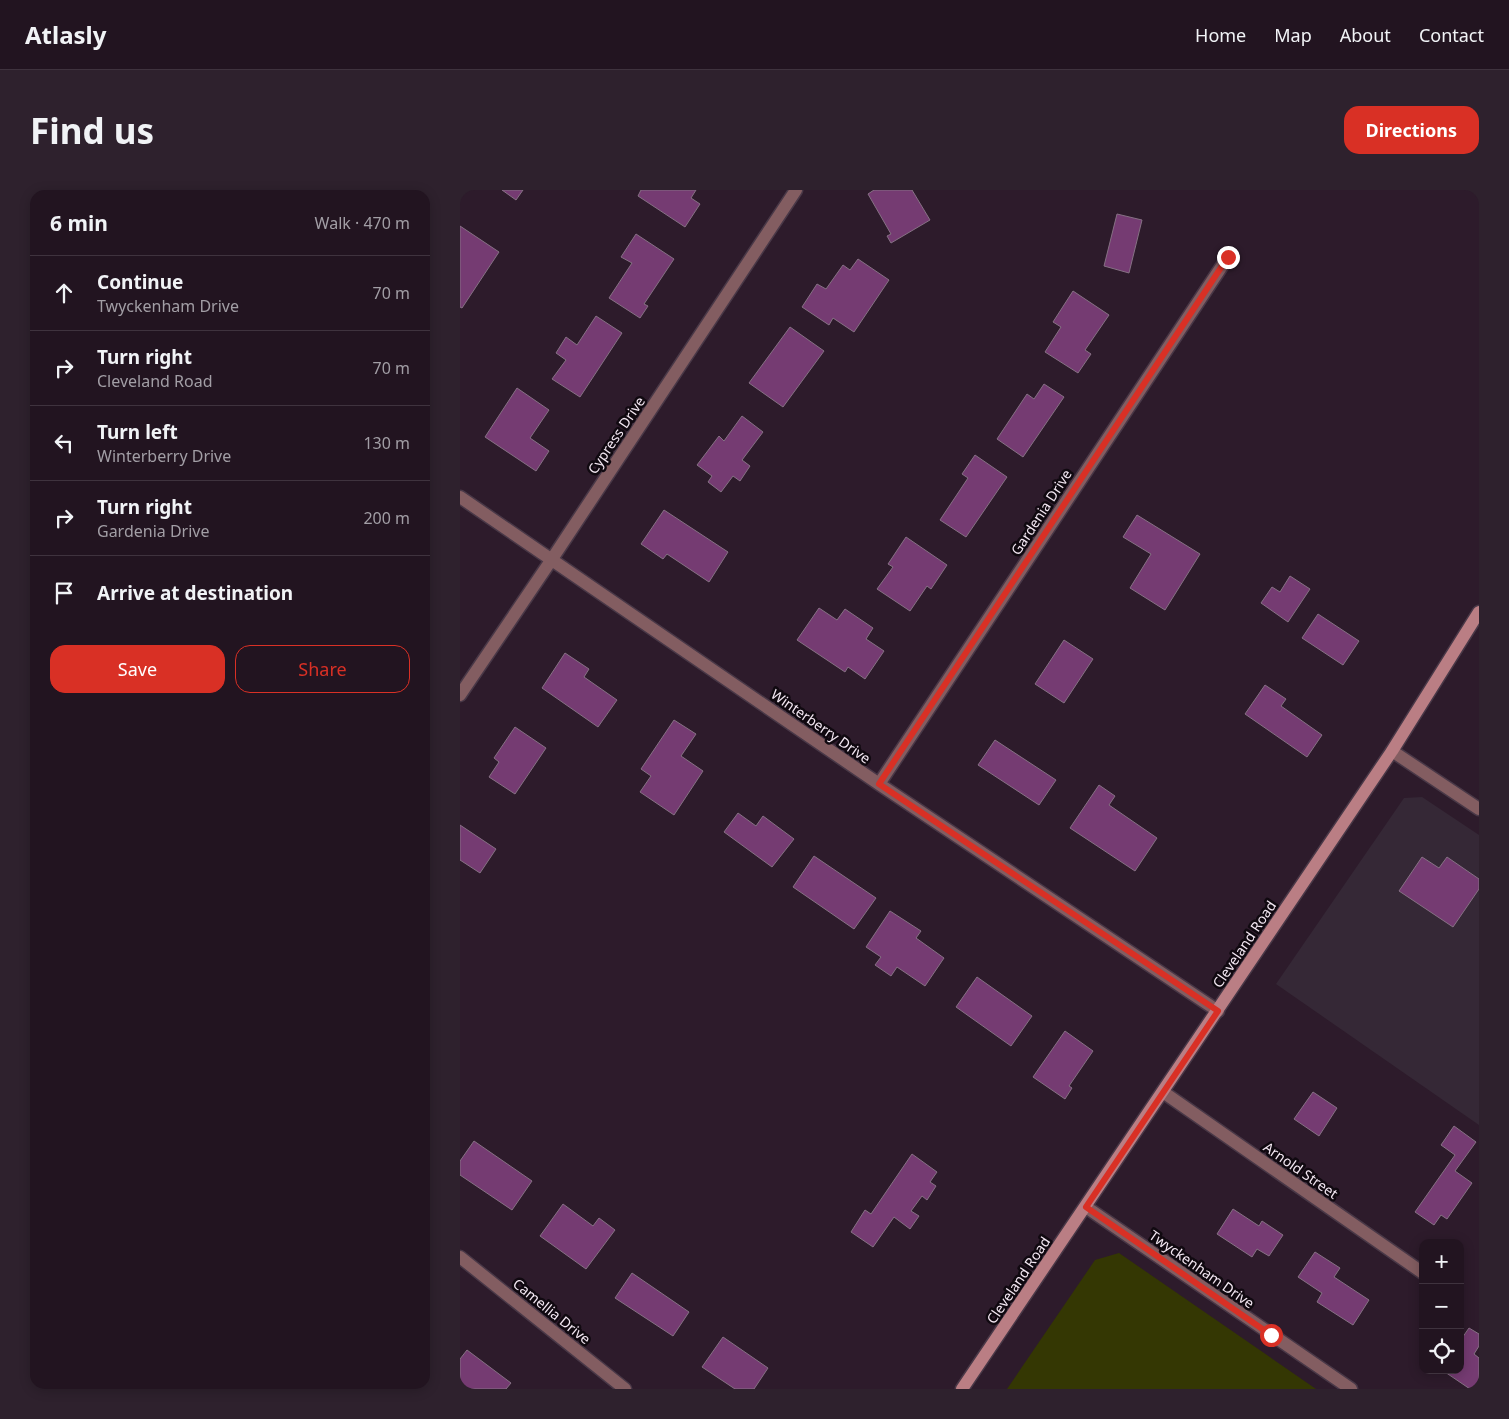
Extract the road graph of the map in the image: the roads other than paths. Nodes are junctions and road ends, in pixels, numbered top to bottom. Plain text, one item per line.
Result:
1 (796, 190) edge
2 (1228, 257) dead end
3 (460, 497) edge
4 (552, 559) junction
5 (1479, 612) edge
6 (460, 695) edge
7 (1392, 751) junction
8 (879, 784) junction
9 (1479, 809) edge
10 (1218, 1011) junction
11 (1163, 1092) junction
12 (1086, 1207) junction
13 (460, 1257) edge
14 (1419, 1270) edge
15 (625, 1389) edge
16 (962, 1389) edge
17 (1351, 1389) edge

1 - 4 street, Cypress Drive
2 - 8 street, Gardenia Drive
3 - 4 street, Winterberry Drive
4 - 6 street, Cypress Drive
4 - 8 street, Winterberry Drive
5 - 7 main road, Cleveland Road
7 - 9 street
7 - 10 main road, Cleveland Road
8 - 10 street, Winterberry Drive
10 - 11 main road, Cleveland Road
11 - 12 main road, Cleveland Road
11 - 14 street, Arnold Street
12 - 16 main road, Cleveland Road
12 - 17 street, Twyckenham Drive
13 - 15 street, Camellia Drive

